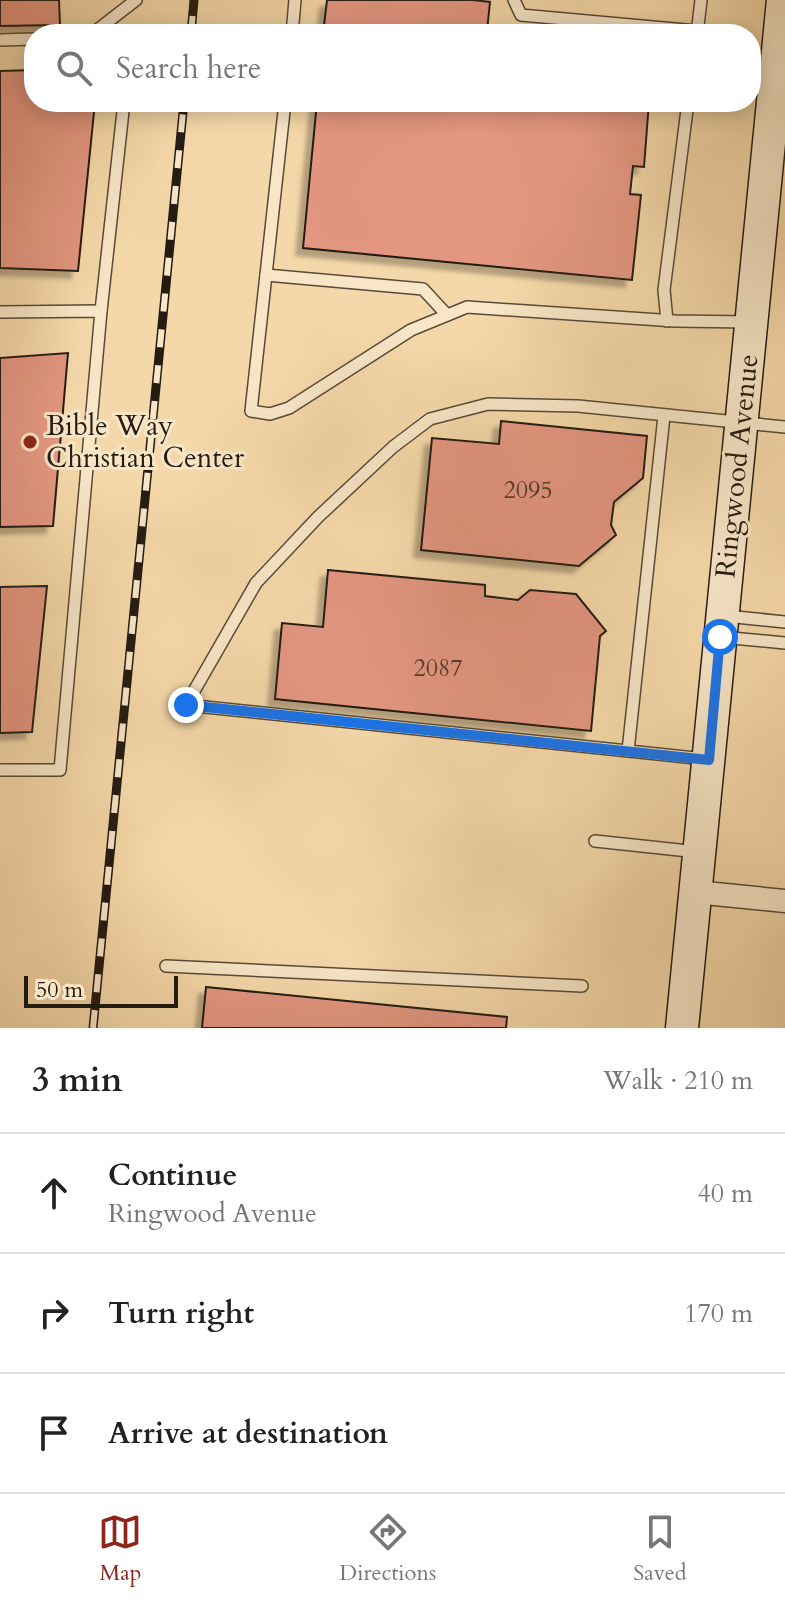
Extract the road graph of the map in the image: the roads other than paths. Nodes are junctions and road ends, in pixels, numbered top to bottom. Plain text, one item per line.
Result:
1 (136, 0) edge
2 (295, 0) edge
3 (514, 0) edge
4 (701, 0) edge
5 (783, 0) edge
6 (105, 24) edge
7 (293, 24) edge
8 (609, 24) edge
9 (698, 24) edge
10 (24, 39) edge
11 (0, 40) edge
12 (123, 112) edge
13 (284, 112) edge
14 (687, 112) edge
15 (776, 153) edge
16 (266, 275) junction
17 (101, 311) junction
18 (0, 312) edge
19 (447, 315) junction
20 (667, 321) junction
21 (751, 322) junction
22 (664, 416) junction
23 (741, 422) junction
24 (785, 427) edge
25 (785, 622) edge
26 (722, 626) junction
27 (785, 643) edge
28 (628, 751) junction
29 (709, 760) junction
30 (0, 770) edge
31 (595, 841) dead end
32 (699, 852) junction
33 (695, 892) junction
34 (785, 901) edge
35 (166, 966) dead end
36 (582, 986) dead end
37 (682, 1028) edge

1 - 6 lane
2 - 7 lane
3 - 8 lane
4 - 9 lane
5 - 15 street, Ringwood Avenue
10 - 11 lane
12 - 17 lane
13 - 16 lane
14 - 20 lane
15 - 21 street, Ringwood Avenue
16 - 19 lane
16 - 19 lane
17 - 18 lane
17 - 30 lane
19 - 20 lane
20 - 21 lane
21 - 23 street, Ringwood Avenue
22 - 23 lane
22 - 28 lane
22 - 28 lane
23 - 24 lane
23 - 26 street, Ringwood Avenue
25 - 26 lane
26 - 27 lane
26 - 29 street, Ringwood Avenue
28 - 29 lane
29 - 32 street, Ringwood Avenue
31 - 32 lane
32 - 33 street, Ringwood Avenue
33 - 34 street
33 - 37 street, Ringwood Avenue
35 - 36 lane

